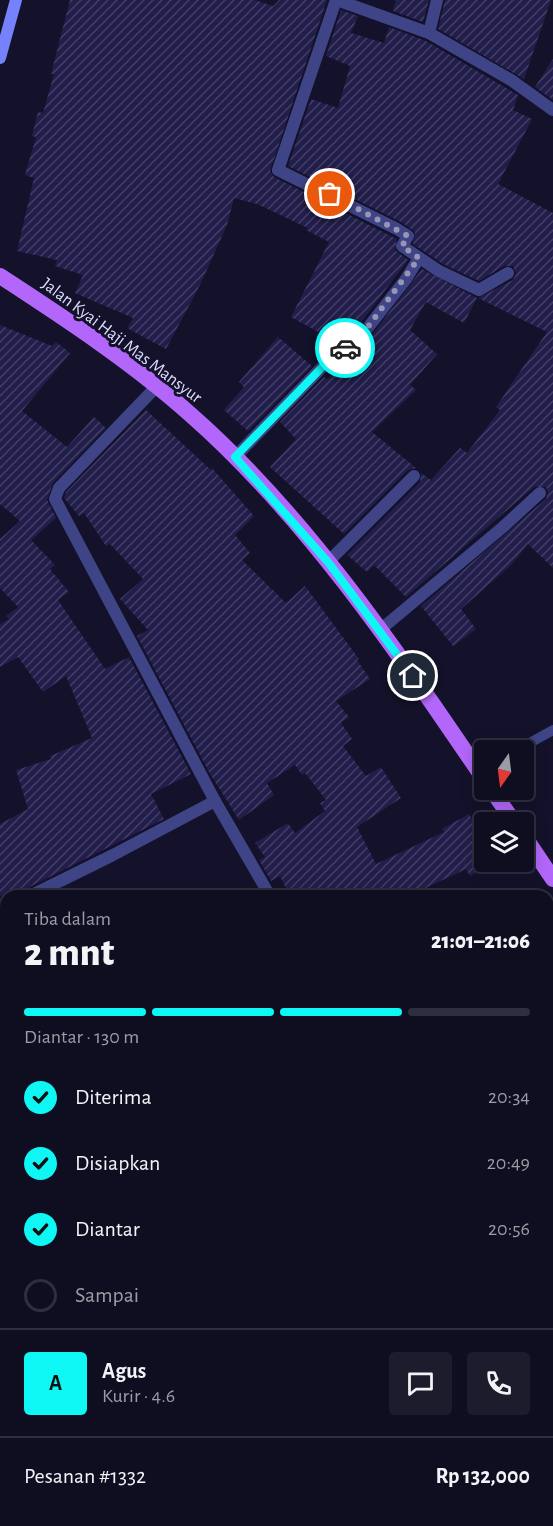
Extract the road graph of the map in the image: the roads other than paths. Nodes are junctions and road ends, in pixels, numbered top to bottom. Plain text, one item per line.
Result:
1 (16, 0) edge
2 (336, 0) edge
3 (437, 0) edge
4 (429, 33) junction
5 (0, 58) edge
6 (553, 110) edge
7 (419, 258) junction
8 (508, 273) dead end
9 (0, 276) edge
10 (157, 386) junction
11 (235, 457) junction
12 (414, 476) dead end
13 (540, 493) dead end
14 (328, 562) junction
15 (380, 630) junction
16 (553, 730) edge
17 (534, 741) edge
18 (474, 762) edge
19 (215, 801) junction
20 (534, 851) edge
21 (553, 879) edge
22 (42, 890) edge
23 (267, 890) edge

1 - 5 main road
2 - 4 street
2 - 7 street
3 - 4 street
4 - 6 street
7 - 8 street
7 - 11 street
9 - 10 main road, Jalan Kyai Haji Mas Mansyur
10 - 11 main road, Jalan Kyai Haji Mas Mansyur
10 - 19 street
11 - 14 main road, Jalan Kyai Haji Mas Mansyur
12 - 14 street
13 - 15 street
14 - 15 main road, Jalan Kyai Haji Mas Mansyur
15 - 18 main road, Jalan Kyai Haji Mas Mansyur
16 - 17 lane
19 - 22 street
19 - 23 street
20 - 21 main road

